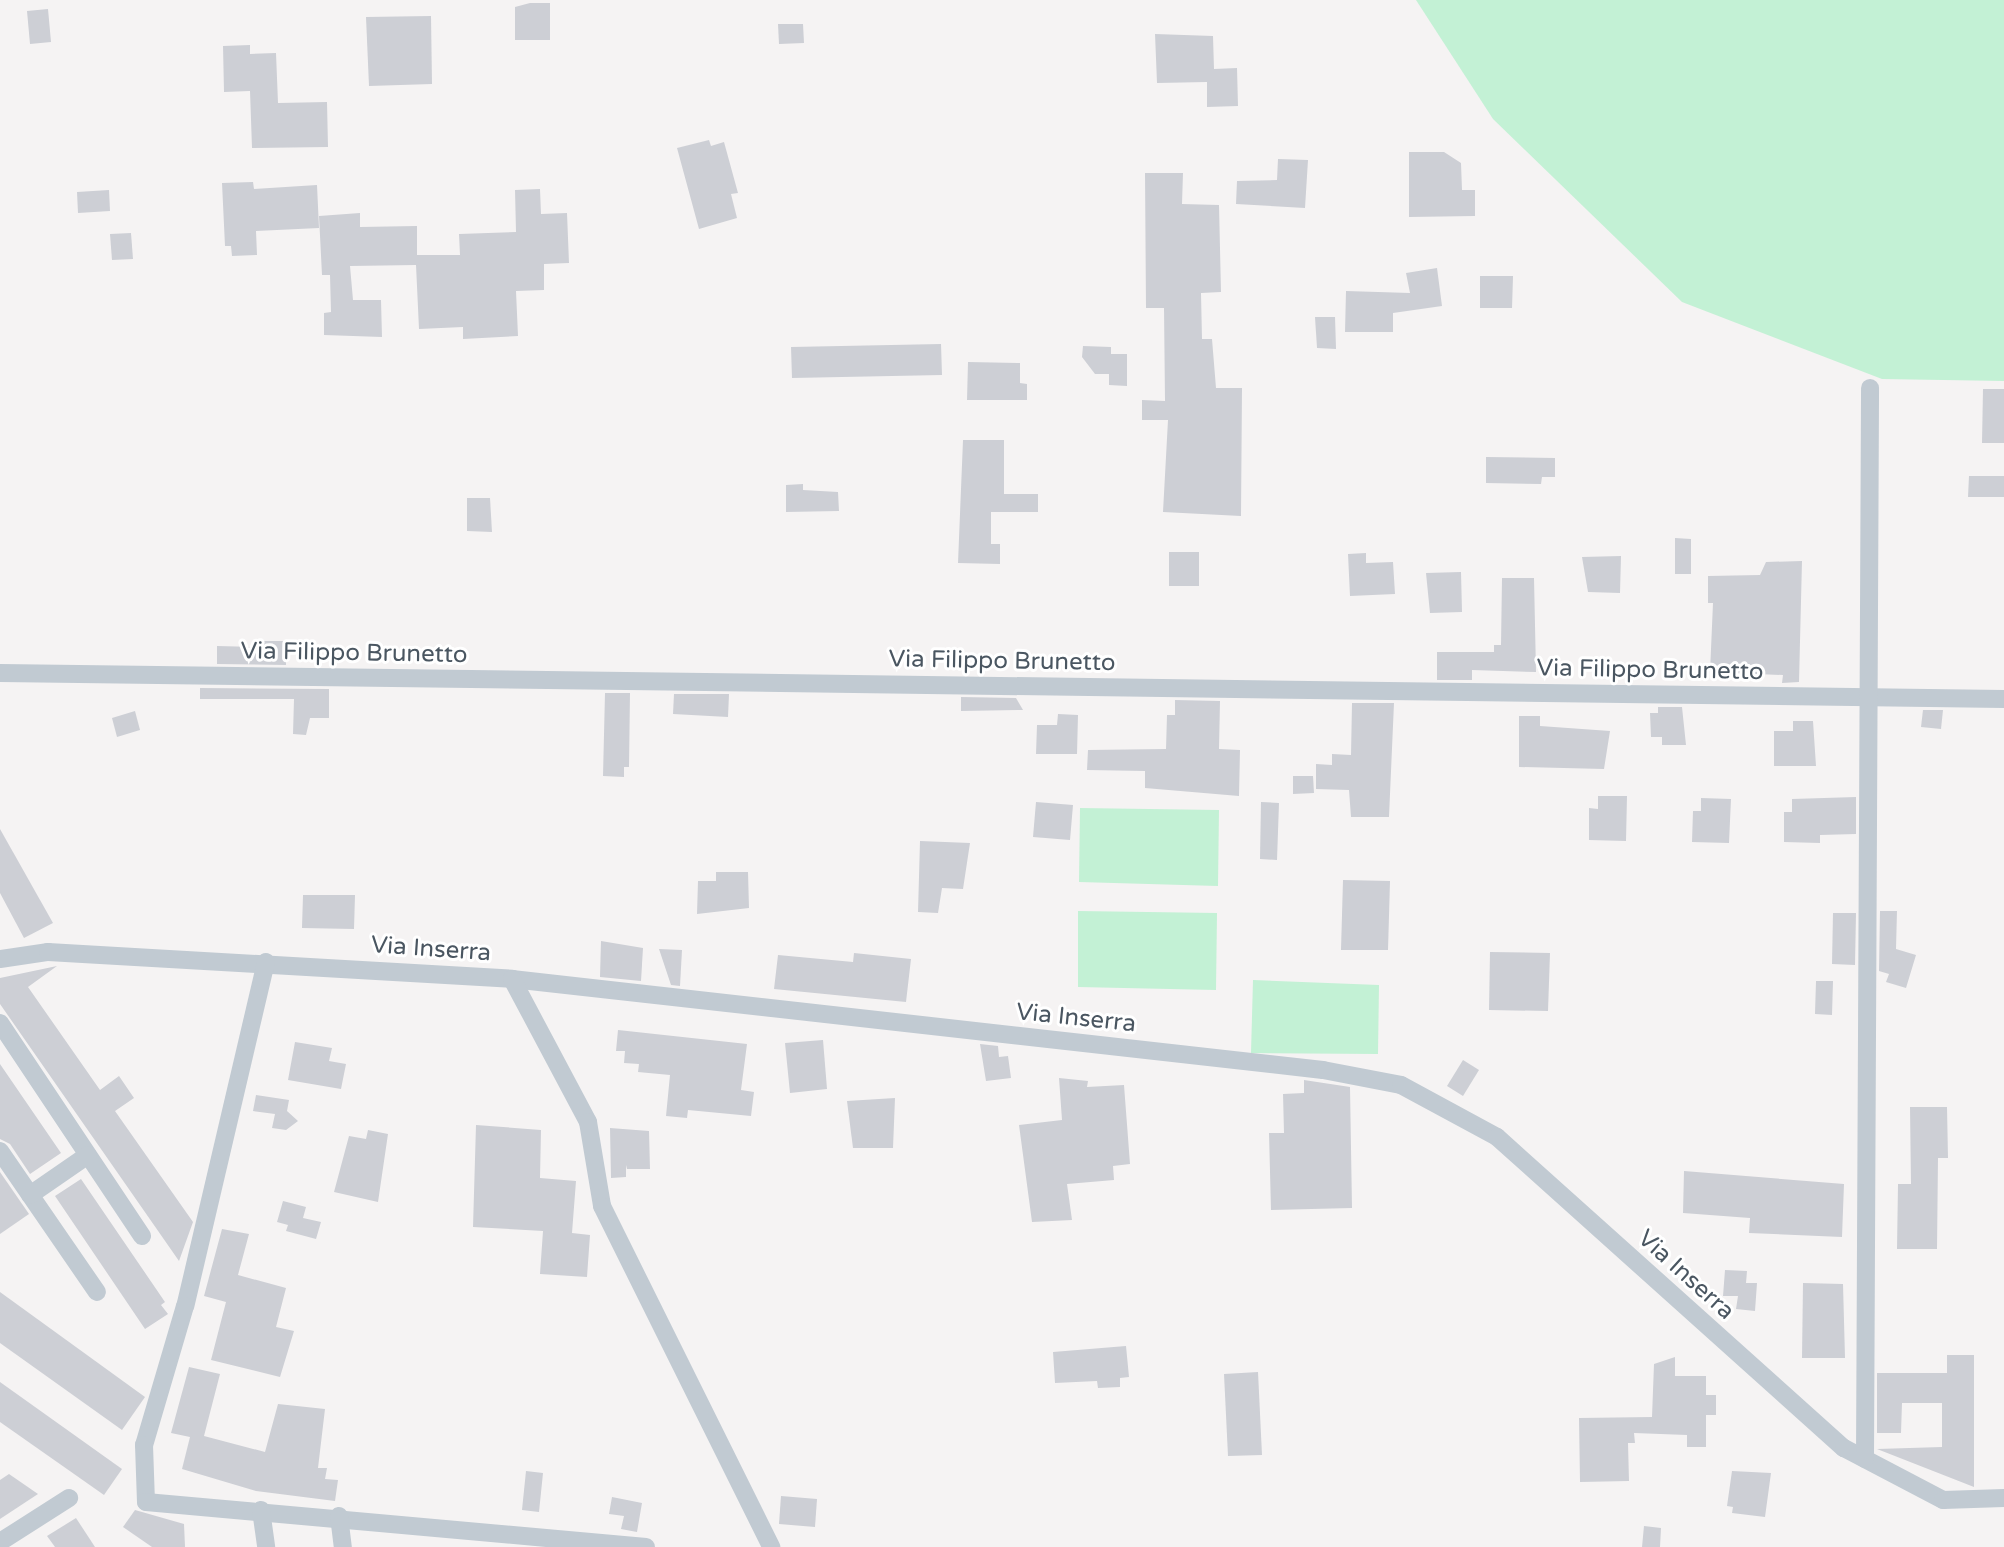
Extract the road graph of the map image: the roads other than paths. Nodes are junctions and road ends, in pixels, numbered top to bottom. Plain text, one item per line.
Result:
1 (1870, 388) dead end
2 (0, 673) edge
3 (1869, 697) junction
4 (2004, 699) edge
5 (0, 959) edge
6 (266, 962) junction
7 (512, 979) junction
8 (1, 1026) edge
9 (0, 1151) edge
10 (88, 1155) junction
11 (30, 1195) junction
12 (142, 1236) dead end
13 (97, 1292) dead end
14 (1865, 1459) junction
15 (69, 1498) dead end
16 (2004, 1498) edge
17 (261, 1510) junction
18 (339, 1516) junction
19 (0, 1542) edge
20 (266, 1547) edge
21 (343, 1547) edge
22 (646, 1547) edge
23 (771, 1547) edge

1 - 3 street
2 - 3 street, Via Filippo Brunetto
3 - 4 street, Via Filippo Brunetto
3 - 14 street
5 - 6 street, Via Inserra
6 - 7 street, Via Inserra
6 - 17 street
7 - 14 street, Via Inserra
7 - 23 street
8 - 10 street
9 - 11 street
10 - 11 street
10 - 12 street
11 - 13 street
14 - 16 street, Via Inserra
15 - 19 street
17 - 18 street
17 - 20 street
18 - 21 street
18 - 22 street

